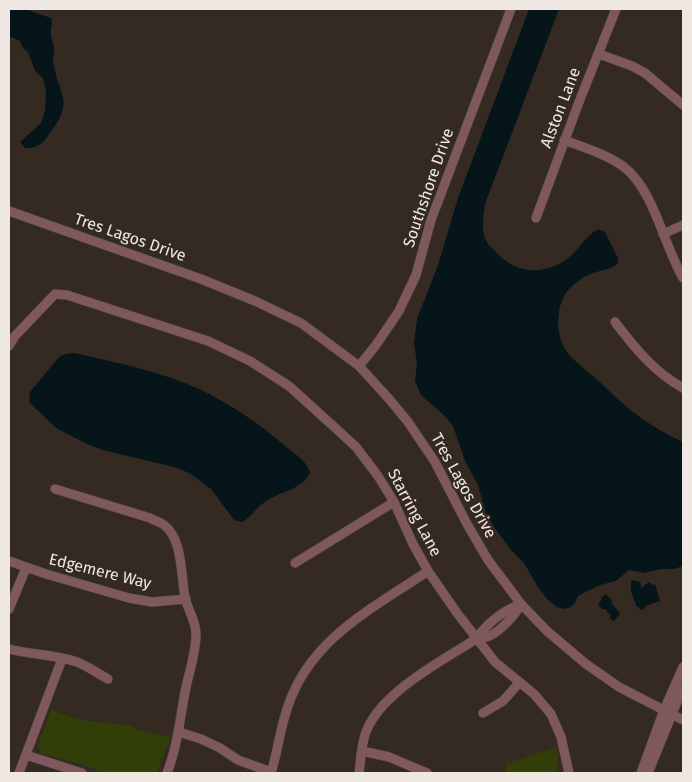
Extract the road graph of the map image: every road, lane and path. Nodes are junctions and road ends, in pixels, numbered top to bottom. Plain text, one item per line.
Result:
1 (510, 9) edge
2 (616, 9) edge
3 (599, 54) junction
4 (683, 105) edge
5 (564, 140) junction
6 (9, 211) edge
7 (536, 218) dead end
8 (683, 225) edge
9 (663, 234) junction
10 (683, 278) edge
11 (615, 322) dead end
12 (9, 346) edge
13 (358, 366) junction
14 (683, 388) edge
15 (55, 489) dead end
16 (394, 502) junction
17 (9, 561) edge
18 (295, 564) dead end
19 (26, 568) junction
20 (428, 571) junction
21 (186, 600) junction
22 (521, 604) junction
23 (9, 609) edge
24 (476, 639) junction
25 (9, 649) edge
26 (62, 659) junction
27 (683, 667) edge
28 (108, 679) dead end
29 (519, 683) junction
30 (683, 687) edge
31 (668, 712) junction
32 (483, 713) dead end
33 (683, 720) edge
34 (179, 732) junction
35 (362, 751) junction
36 (26, 755) junction
37 (19, 773) edge
38 (82, 773) edge
39 (167, 773) edge
40 (271, 773) edge
41 (359, 773) edge
42 (427, 773) edge
43 (569, 773) edge
44 (641, 773) edge
45 (648, 773) edge

1 - 13 street, Southshore Drive
2 - 3 street, Alston Lane
3 - 4 street
3 - 5 street, Alston Lane
5 - 7 street, Alston Lane
5 - 9 street
6 - 13 street, Tres Lagos Drive
8 - 9 street
9 - 10 street
11 - 14 street
12 - 16 street, Starring Lane
13 - 22 street, Tres Lagos Drive
15 - 21 street
16 - 18 street
16 - 20 street, Starring Lane
17 - 19 street, Edgemere Way
19 - 21 street, Edgemere Way
19 - 23 street
20 - 24 street, Starring Lane
20 - 40 street
21 - 34 street
22 - 24 street
22 - 31 street, Tres Lagos Drive
24 - 29 street, Starring Lane
24 - 35 street
25 - 26 street
26 - 28 street
26 - 36 street
27 - 31 street
29 - 32 street
29 - 43 street, Starring Lane
30 - 31 street
31 - 33 street, Tres Lagos Drive
31 - 44 street
31 - 45 street
34 - 39 street
34 - 40 street
35 - 41 street
35 - 42 street
36 - 37 street
36 - 38 street

